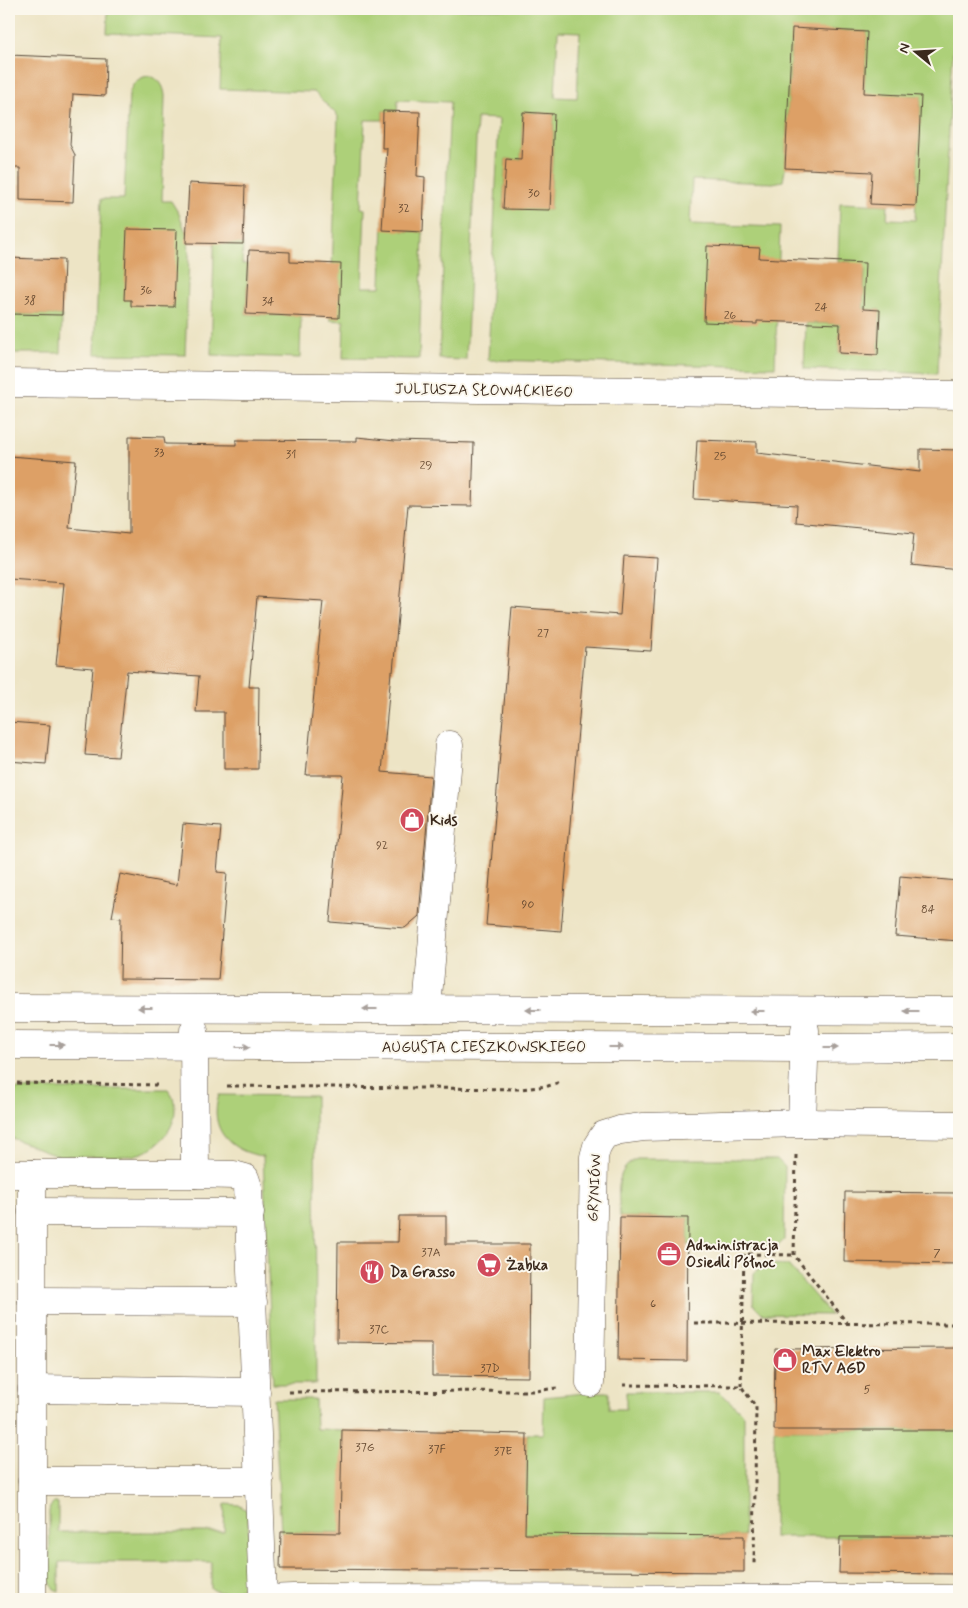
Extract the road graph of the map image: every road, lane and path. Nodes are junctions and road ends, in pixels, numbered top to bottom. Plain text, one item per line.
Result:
1 (9, 383) edge
2 (959, 395) edge
3 (449, 745) dead end
4 (9, 1008) edge
5 (194, 1008) junction
6 (427, 1010) junction
7 (806, 1011) junction
8 (959, 1011) edge
9 (9, 1045) edge
10 (959, 1046) edge
11 (194, 1047) junction
12 (804, 1048) junction
13 (9, 1083) edge
14 (194, 1086) junction
15 (521, 1089) dead end
16 (802, 1123) junction
17 (959, 1125) edge
18 (21, 1174) edge
19 (195, 1174) junction
20 (32, 1212) junction
21 (250, 1213) junction
22 (794, 1255) junction
23 (32, 1301) junction
24 (253, 1302) junction
25 (694, 1323) dead end
26 (743, 1323) junction
27 (847, 1324) junction
28 (959, 1324) edge
29 (590, 1383) junction
30 (741, 1386) junction
31 (32, 1389) junction
32 (256, 1392) junction
33 (322, 1392) dead end
34 (32, 1481) junction
35 (259, 1481) junction
36 (32, 1599) edge
37 (264, 1599) edge
38 (753, 1599) edge
39 (790, 1599) edge
40 (959, 1599) edge

1 - 2 street, JULIUSZA SŁOWACKIEGO
3 - 6 street
5 -> 4 street
6 -> 5 street
5 - 11 street
7 -> 6 street
8 -> 7 street
7 - 12 street
9 -> 11 street, AUGUSTA CIESZKOWSKIEGO
12 -> 10 street, AUGUSTA CIESZKOWSKIEGO
11 -> 12 street, AUGUSTA CIESZKOWSKIEGO
11 - 14 street
12 - 16 street
13 - 14 path
14 - 15 path
14 - 19 street
16 - 17 street, GRYNIÓW
16 - 22 path
16 - 29 street, GRYNIÓW
18 - 19 street
18 - 20 street
19 - 21 street
20 - 21 street
20 - 23 street
21 - 24 street
22 - 26 path
22 - 27 path
23 - 24 street
23 - 31 street
24 - 32 street
25 - 26 path
26 - 27 path
26 - 30 path
27 - 28 path
29 - 30 path
29 - 33 path
30 - 38 path
31 - 32 street
31 - 34 street
32 - 35 street
34 - 35 street
34 - 36 street
35 - 37 street
37 - 38 street
38 - 39 street
39 - 40 street

